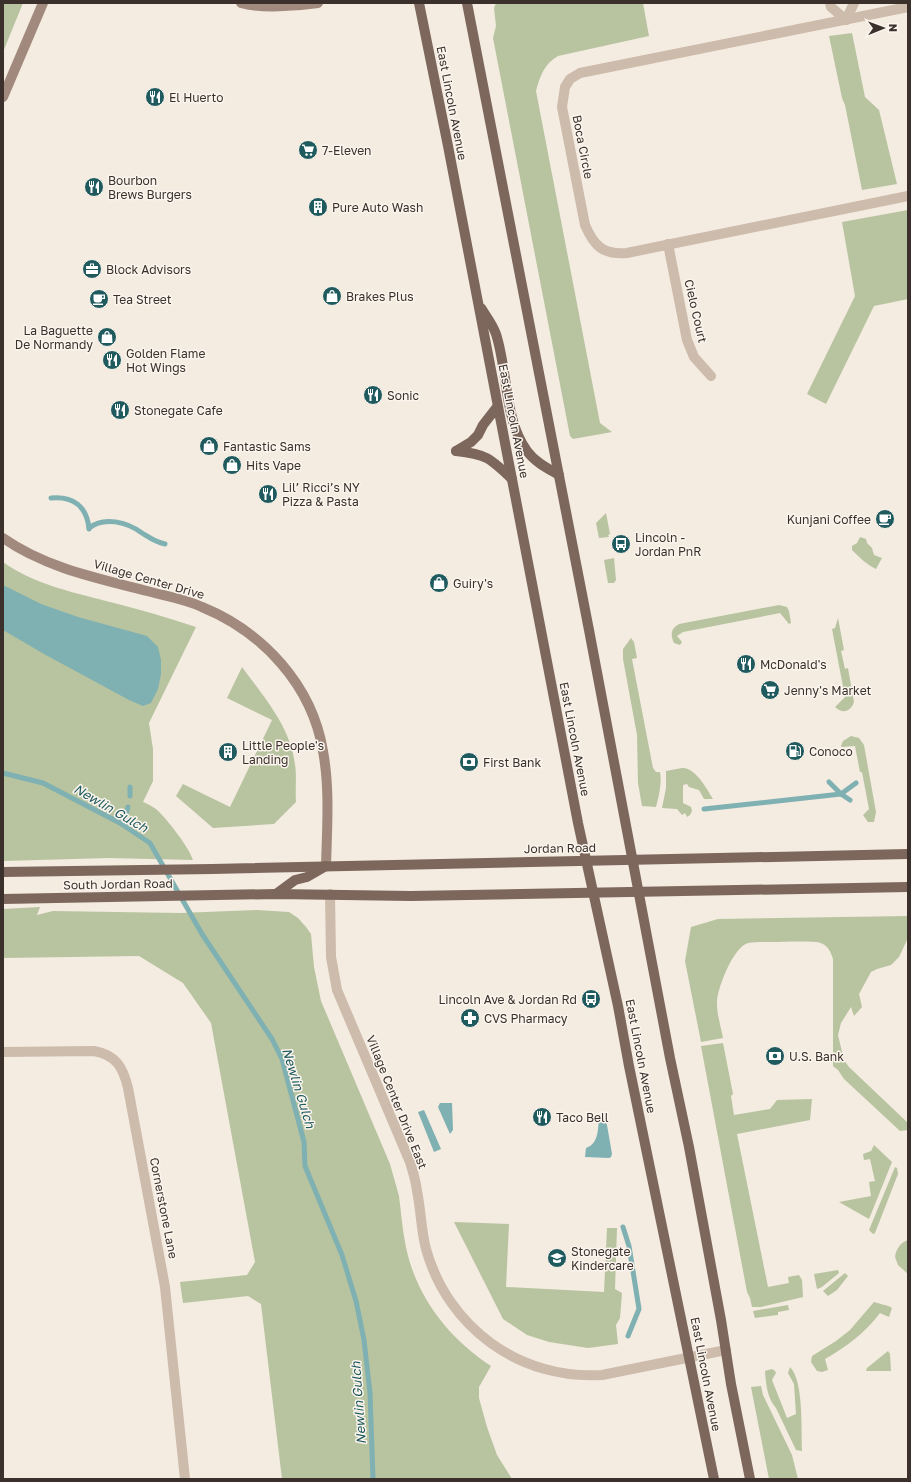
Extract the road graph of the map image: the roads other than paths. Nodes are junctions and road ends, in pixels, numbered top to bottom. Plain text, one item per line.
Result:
1 (43, 3) edge
2 (241, 3) edge
3 (318, 3) edge
4 (467, 3) edge
5 (830, 3) edge
6 (854, 3) edge
7 (419, 5) edge
8 (908, 7) edge
9 (846, 20) junction
10 (3, 97) edge
11 (908, 196) edge
12 (668, 244) junction
13 (477, 301) junction
14 (712, 376) dead end
15 (497, 407) junction
16 (559, 475) junction
17 (512, 479) junction
18 (3, 538) edge
19 (908, 854) edge
20 (632, 860) junction
21 (586, 861) junction
22 (326, 866) junction
23 (212, 869) joint
24 (3, 872) edge
25 (908, 887) edge
26 (638, 891) junction
27 (593, 892) junction
28 (276, 894) junction
29 (330, 894) junction
30 (3, 899) edge
31 (3, 1052) edge
32 (726, 1350) junction
33 (690, 1357) junction
34 (185, 1479) edge
35 (714, 1479) edge
36 (750, 1479) edge

1 - 10 street
2 - 3 street
4 - 16 main road, East Lincoln Avenue
5 - 9 street
6 - 9 street
7 - 13 main road, East Lincoln Avenue
8 - 9 street, Boca Circle
9 - 12 street, Boca Circle
11 - 12 street, Boca Circle
12 - 14 street, Cielo Court
13 - 15 main road, East Lincoln Avenue
13 - 16 main road
15 - 17 main road, East Lincoln Avenue
15 - 17 main road
16 - 20 main road, East Lincoln Avenue
17 - 21 main road, East Lincoln Avenue
18 - 22 street, Village Center Drive
19 - 20 main road, Jordan Road
20 - 21 main road, Jordan Road
20 - 26 main road, East Lincoln Avenue
21 - 22 main road, Jordan Road
21 - 27 main road, East Lincoln Avenue
22 - 23 main road, Jordan Road
22 - 28 main road
23 - 24 main road, South Jordan Road
25 - 26 main road
26 - 27 main road
26 - 32 main road, East Lincoln Avenue
27 - 29 main road
27 - 33 main road, East Lincoln Avenue
28 - 29 main road
28 - 30 main road, South Jordan Road
29 - 33 street, Village Center Drive East
31 - 34 street, Cornerstone Lane
32 - 33 street, Village Center Drive East
32 - 36 main road, East Lincoln Avenue
33 - 35 main road, East Lincoln Avenue

